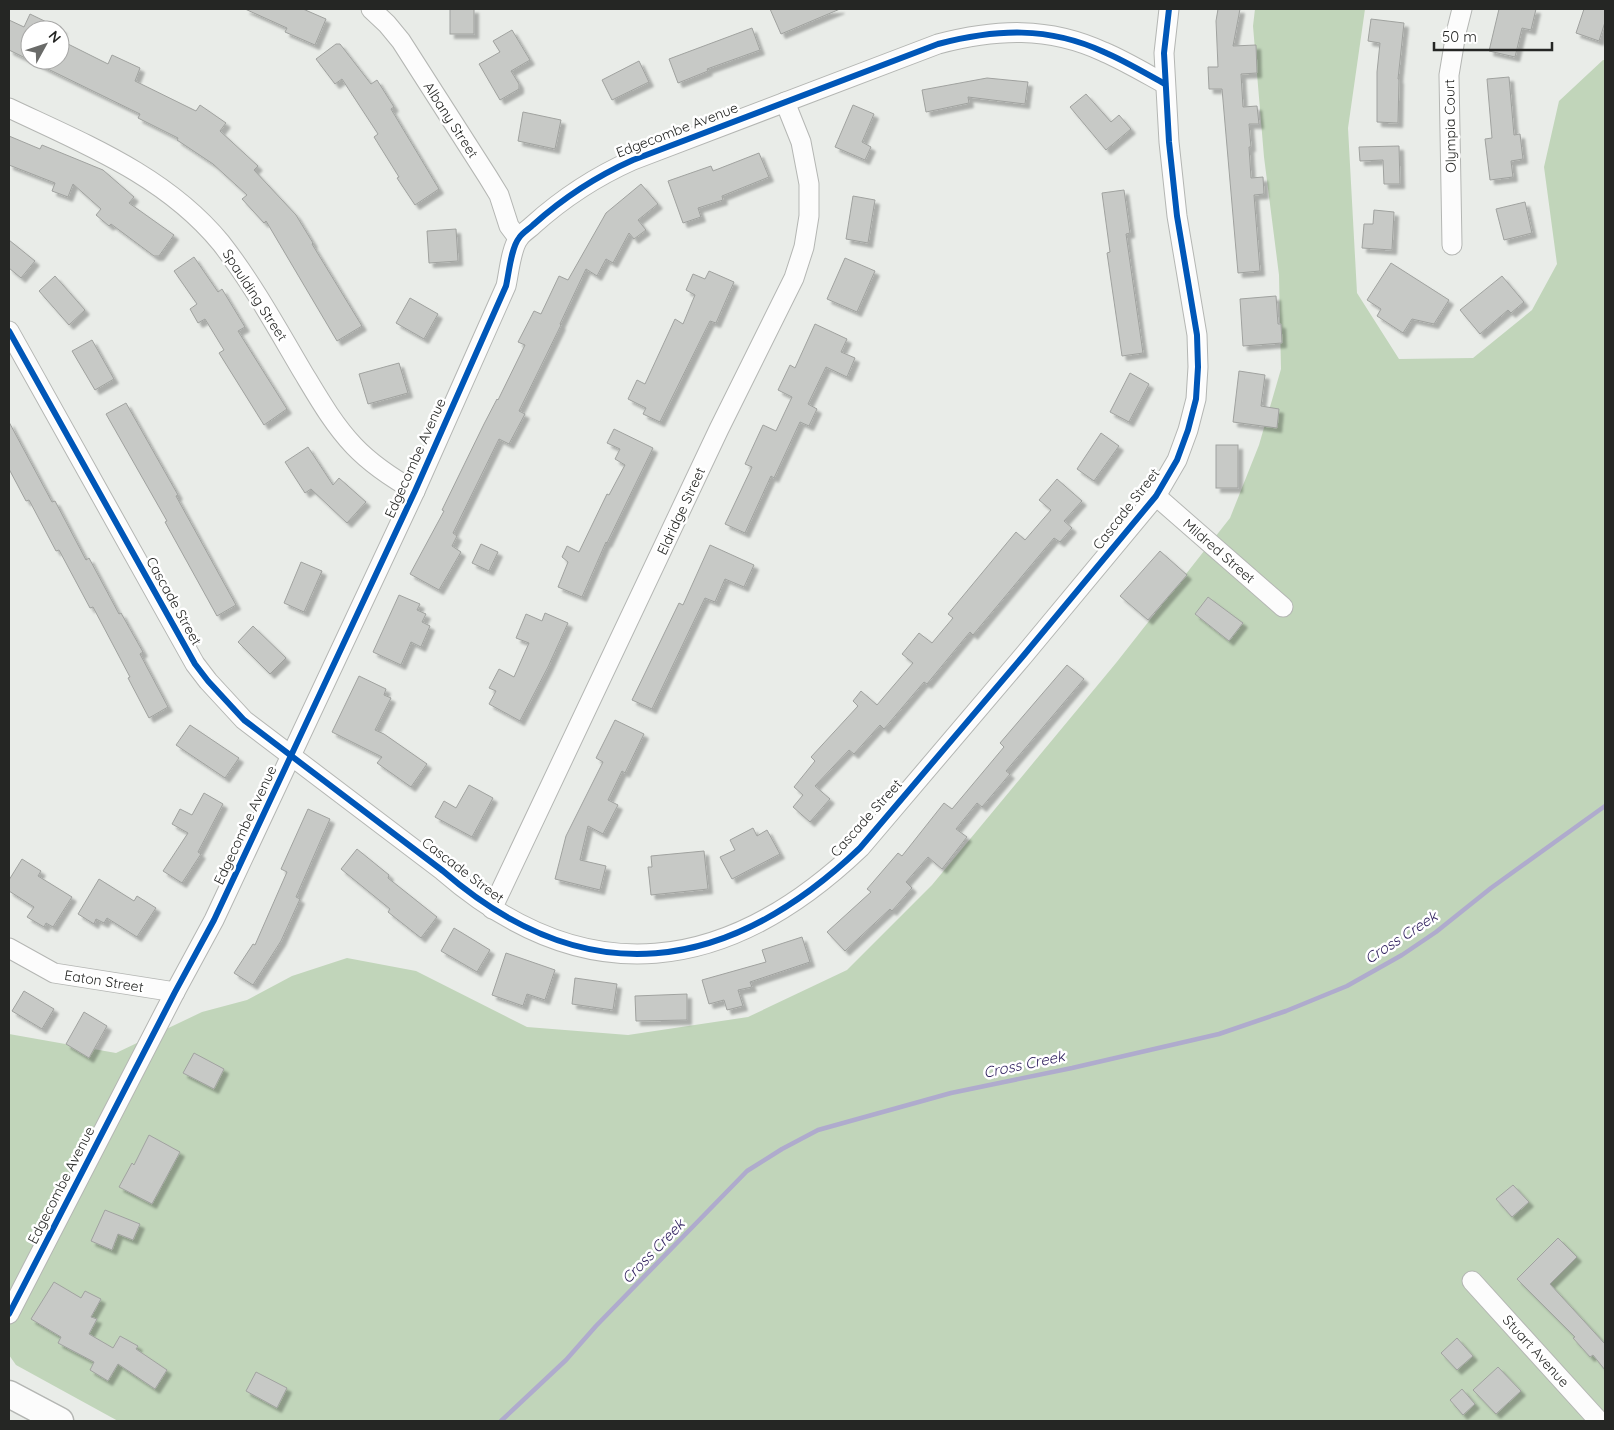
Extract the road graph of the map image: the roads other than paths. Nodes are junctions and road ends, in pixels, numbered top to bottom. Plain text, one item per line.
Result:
1 (372, 9) edge
2 (1169, 9) edge
3 (1462, 9) edge
4 (1165, 84) junction
5 (784, 102) junction
6 (9, 108) edge
7 (518, 238) junction
8 (1452, 245) dead end
9 (9, 331) edge
10 (415, 491) junction
11 (1156, 496) junction
12 (1283, 607) dead end
13 (291, 757) junction
14 (492, 909) junction
15 (9, 948) edge
16 (175, 992) junction
17 (1472, 1281) dead end
18 (9, 1314) edge
19 (9, 1394) edge
20 (60, 1421) edge
21 (1599, 1421) edge

1 - 7 street, Albany Street
2 - 4 street, Cascade Street
3 - 8 street, Olympia Court
4 - 5 street, Edgecombe Avenue
4 - 11 street, Cascade Street
5 - 7 street, Edgecombe Avenue
5 - 14 street, Eldridge Street
6 - 10 street, Spaulding Street
7 - 10 street, Edgecombe Avenue
9 - 13 street, Cascade Street
10 - 13 street, Edgecombe Avenue
11 - 12 street, Mildred Street
11 - 14 street, Cascade Street
13 - 14 street, Cascade Street
13 - 16 street, Edgecombe Avenue
15 - 16 street, Eaton Street
16 - 18 street, Edgecombe Avenue
17 - 21 street, Stuart Avenue
19 - 20 street

